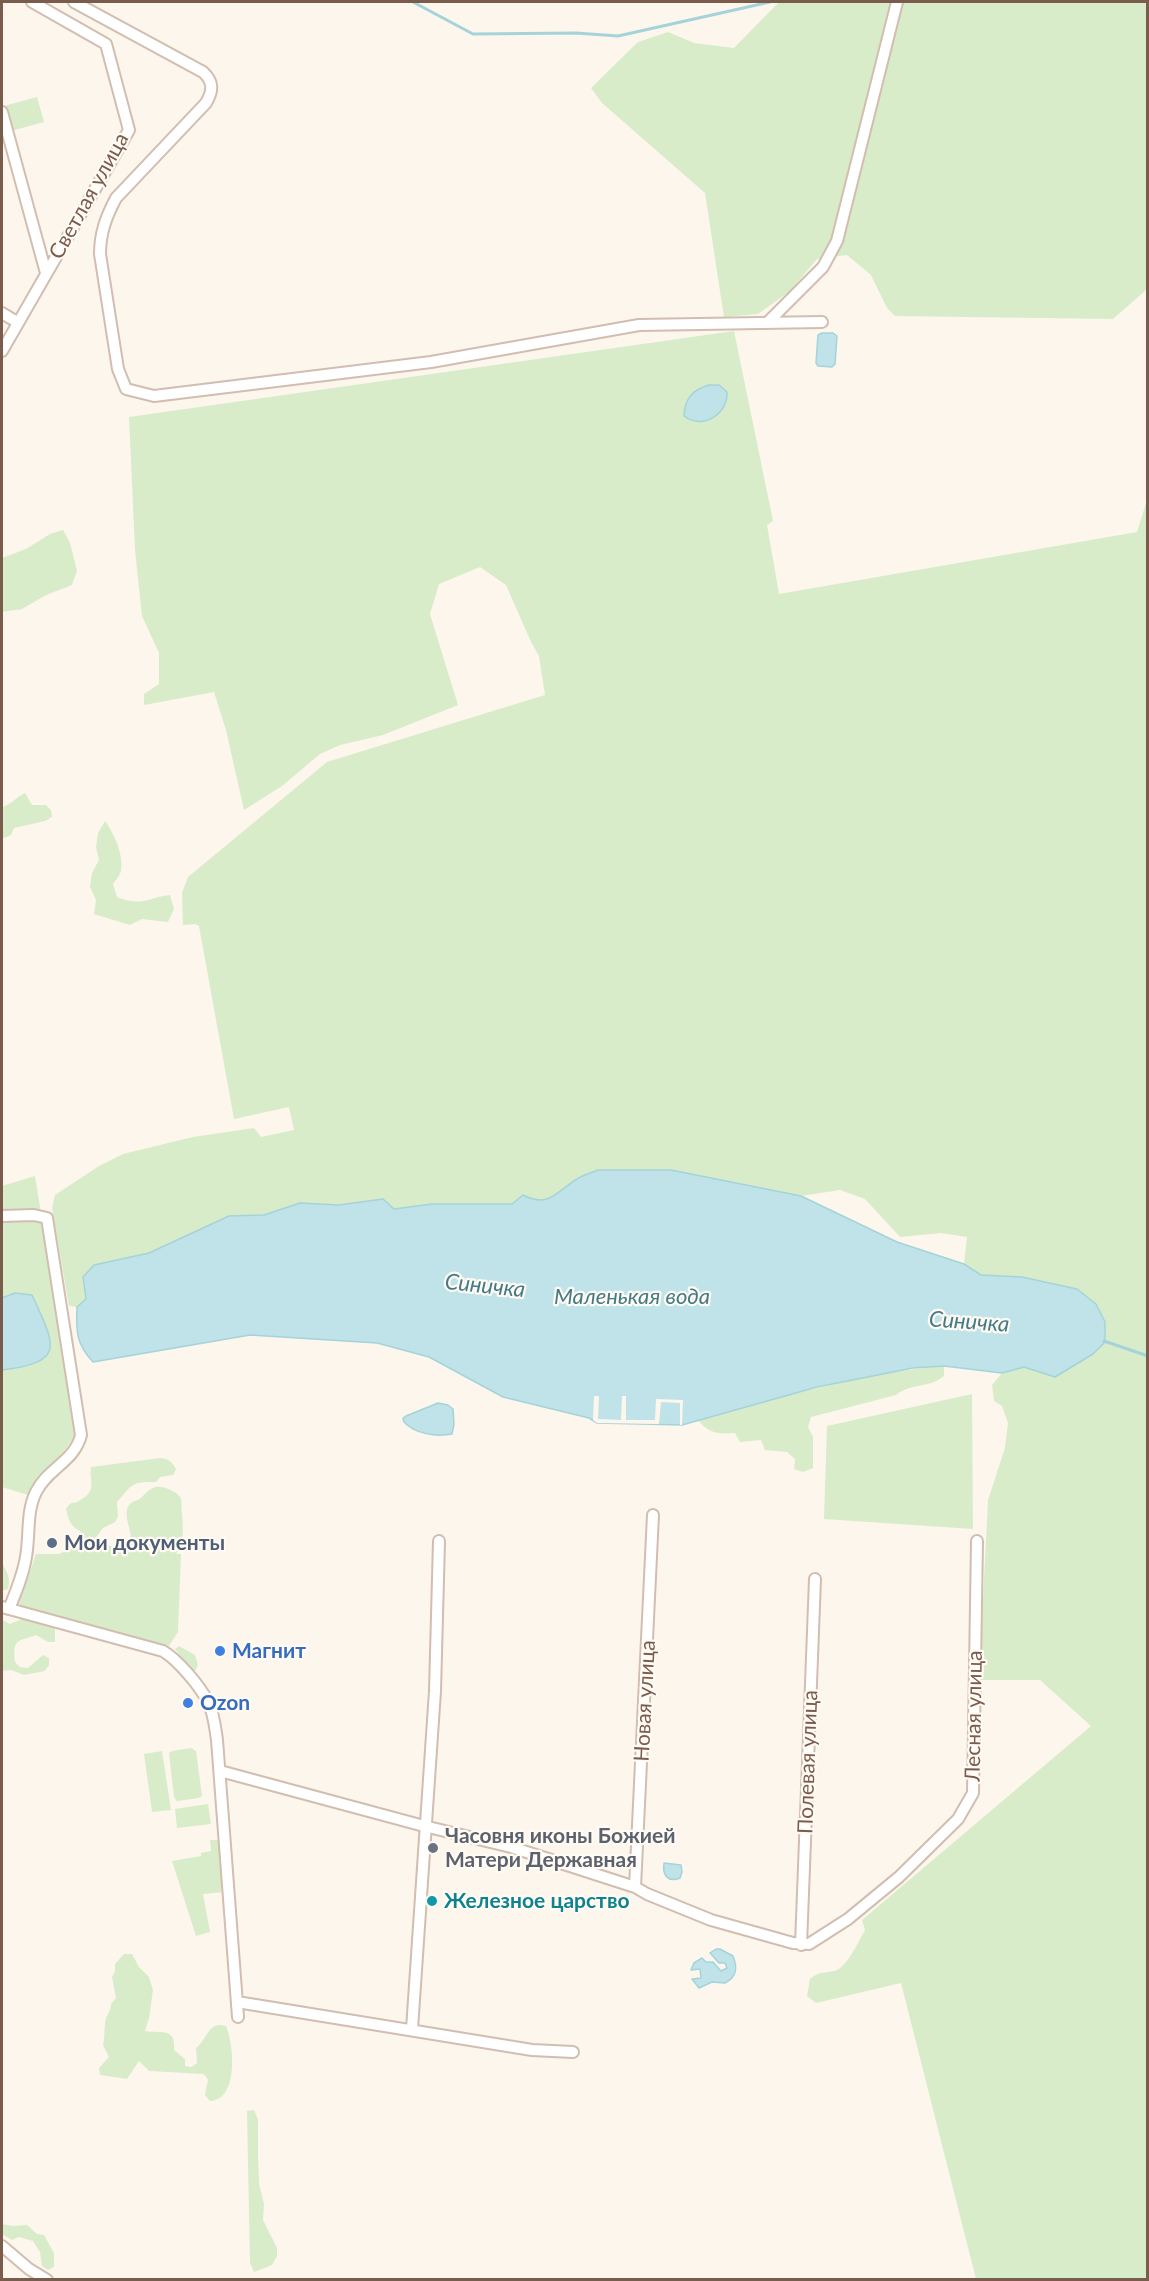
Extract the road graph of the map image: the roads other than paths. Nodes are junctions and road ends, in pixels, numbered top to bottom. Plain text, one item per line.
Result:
1 (32, 2) edge
2 (74, 2) edge
3 (897, 2) edge
4 (2, 118) edge
5 (46, 273) junction
6 (2, 313) edge
7 (17, 322) junction
8 (822, 322) dead end
9 (767, 323) junction
10 (2, 351) edge
11 (2, 1216) edge
12 (653, 1515) dead end
13 (439, 1541) dead end
14 (977, 1541) dead end
15 (815, 1579) dead end
16 (5, 1608) edge
17 (220, 1771) junction
18 (424, 1826) junction
19 (635, 1887) junction
20 (797, 1944) junction
21 (237, 2002) junction
22 (238, 2017) dead end
23 (412, 2029) junction
24 (573, 2052) dead end
25 (2, 2246) edge
26 (47, 2280) edge

1 - 5 street, Светлая улица
2 - 9 street
3 - 9 street
4 - 5 street
5 - 7 street, Светлая улица
6 - 7 street
7 - 10 street, Светлая улица
8 - 9 street
11 - 16 street
12 - 19 street, Новая улица
13 - 18 street
14 - 20 street, Лесная улица
15 - 20 street, Полевая улица
16 - 17 street
17 - 18 street
17 - 21 street
18 - 19 street
18 - 23 street
19 - 20 street
21 - 22 street
21 - 23 street
23 - 24 street
25 - 26 street

